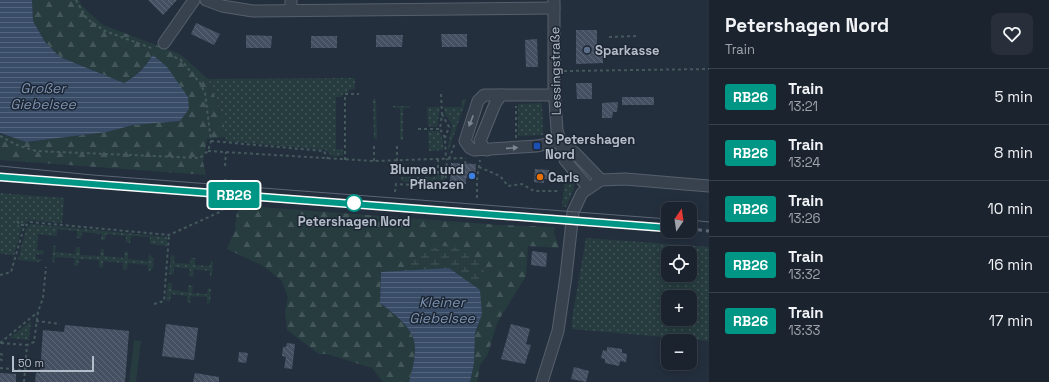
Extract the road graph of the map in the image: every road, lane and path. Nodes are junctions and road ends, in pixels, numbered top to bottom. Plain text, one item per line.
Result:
1 (76, 0) edge
2 (194, 0) edge
3 (206, 0) edge
4 (437, 4) edge
5 (554, 4) edge
6 (291, 5) edge
7 (637, 36) dead end
8 (609, 37) dead end
9 (164, 43) dead end
10 (709, 70) edge
11 (564, 71) dead end
12 (359, 94) dead end
13 (442, 94) dead end
14 (501, 95) junction
15 (554, 95) junction
16 (516, 102) dead end
17 (442, 114) junction
18 (418, 129) dead end
19 (440, 129) junction
20 (0, 136) edge
21 (445, 138) junction
22 (516, 139) dead end
23 (211, 141) junction
24 (455, 141) dead end
25 (560, 141) junction
26 (374, 146) dead end
27 (397, 146) dead end
28 (208, 151) junction
29 (226, 152) junction
30 (484, 153) junction
31 (466, 158) dead end
32 (328, 159) junction
33 (438, 159) junction
34 (446, 159) junction
35 (449, 159) dead end
36 (345, 160) junction
37 (374, 161) junction
38 (397, 161) junction
39 (465, 164) dead end
40 (225, 166) dead end
41 (479, 167) junction
42 (446, 178) junction
43 (224, 180) dead end
44 (601, 180) junction
45 (248, 182) dead end
46 (709, 186) edge
47 (588, 187) junction
48 (560, 191) dead end
49 (395, 192) dead end
50 (477, 198) dead end
51 (222, 208) dead end
52 (17, 221) dead end
53 (26, 225) junction
54 (169, 235) junction
55 (46, 267) dead end
56 (0, 275) edge
57 (154, 304) dead end
58 (38, 312) junction
59 (36, 321) junction
60 (60, 324) dead end
61 (0, 343) edge
62 (27, 345) junction
63 (0, 354) edge
64 (4, 354) dead end
65 (0, 359) edge
66 (3, 361) dead end
67 (0, 368) edge
68 (25, 370) junction
69 (43, 372) dead end
70 (24, 382) edge
71 (542, 382) edge

1 - 23 path
2 - 9 street
3 - 6 street
4 - 5 street
4 - 6 street
5 - 15 street, Lessingstraße
7 - 8 path
10 - 11 path
12 - 36 path
13 - 17 path
14 - 15 street
14 - 30 street
14 -> 30 street
15 - 25 street, Lessingstraße
16 - 22 path
17 - 19 path
17 - 21 path
18 - 19 path
19 - 21 path
20 - 28 path
21 - 34 path
23 - 28 path
23 - 32 path
24 - 35 path
30 -> 25 street
25 - 44 street
25 - 47 street, Lessingstraße
26 - 37 path
27 - 38 path
28 - 29 path
29 - 32 path
29 - 40 path
30 - 41 path
31 - 39 path
32 - 36 path
33 - 34 path
33 - 38 path
33 - 42 path
34 - 42 path
36 - 37 path
37 - 38 path
41 - 48 path
41 - 50 path
42 - 49 path
43 - 45 path
44 - 46 street
44 - 47 street
47 - 71 street
51 - 54 path
52 - 53 path
53 - 54 path
53 - 56 path
54 - 57 path
55 - 58 path
58 - 59 path
58 - 61 path
59 - 60 path
59 - 62 path
61 - 62 path
62 - 68 path
63 - 64 path
65 - 66 path
67 - 68 path
68 - 69 path
68 - 70 path

